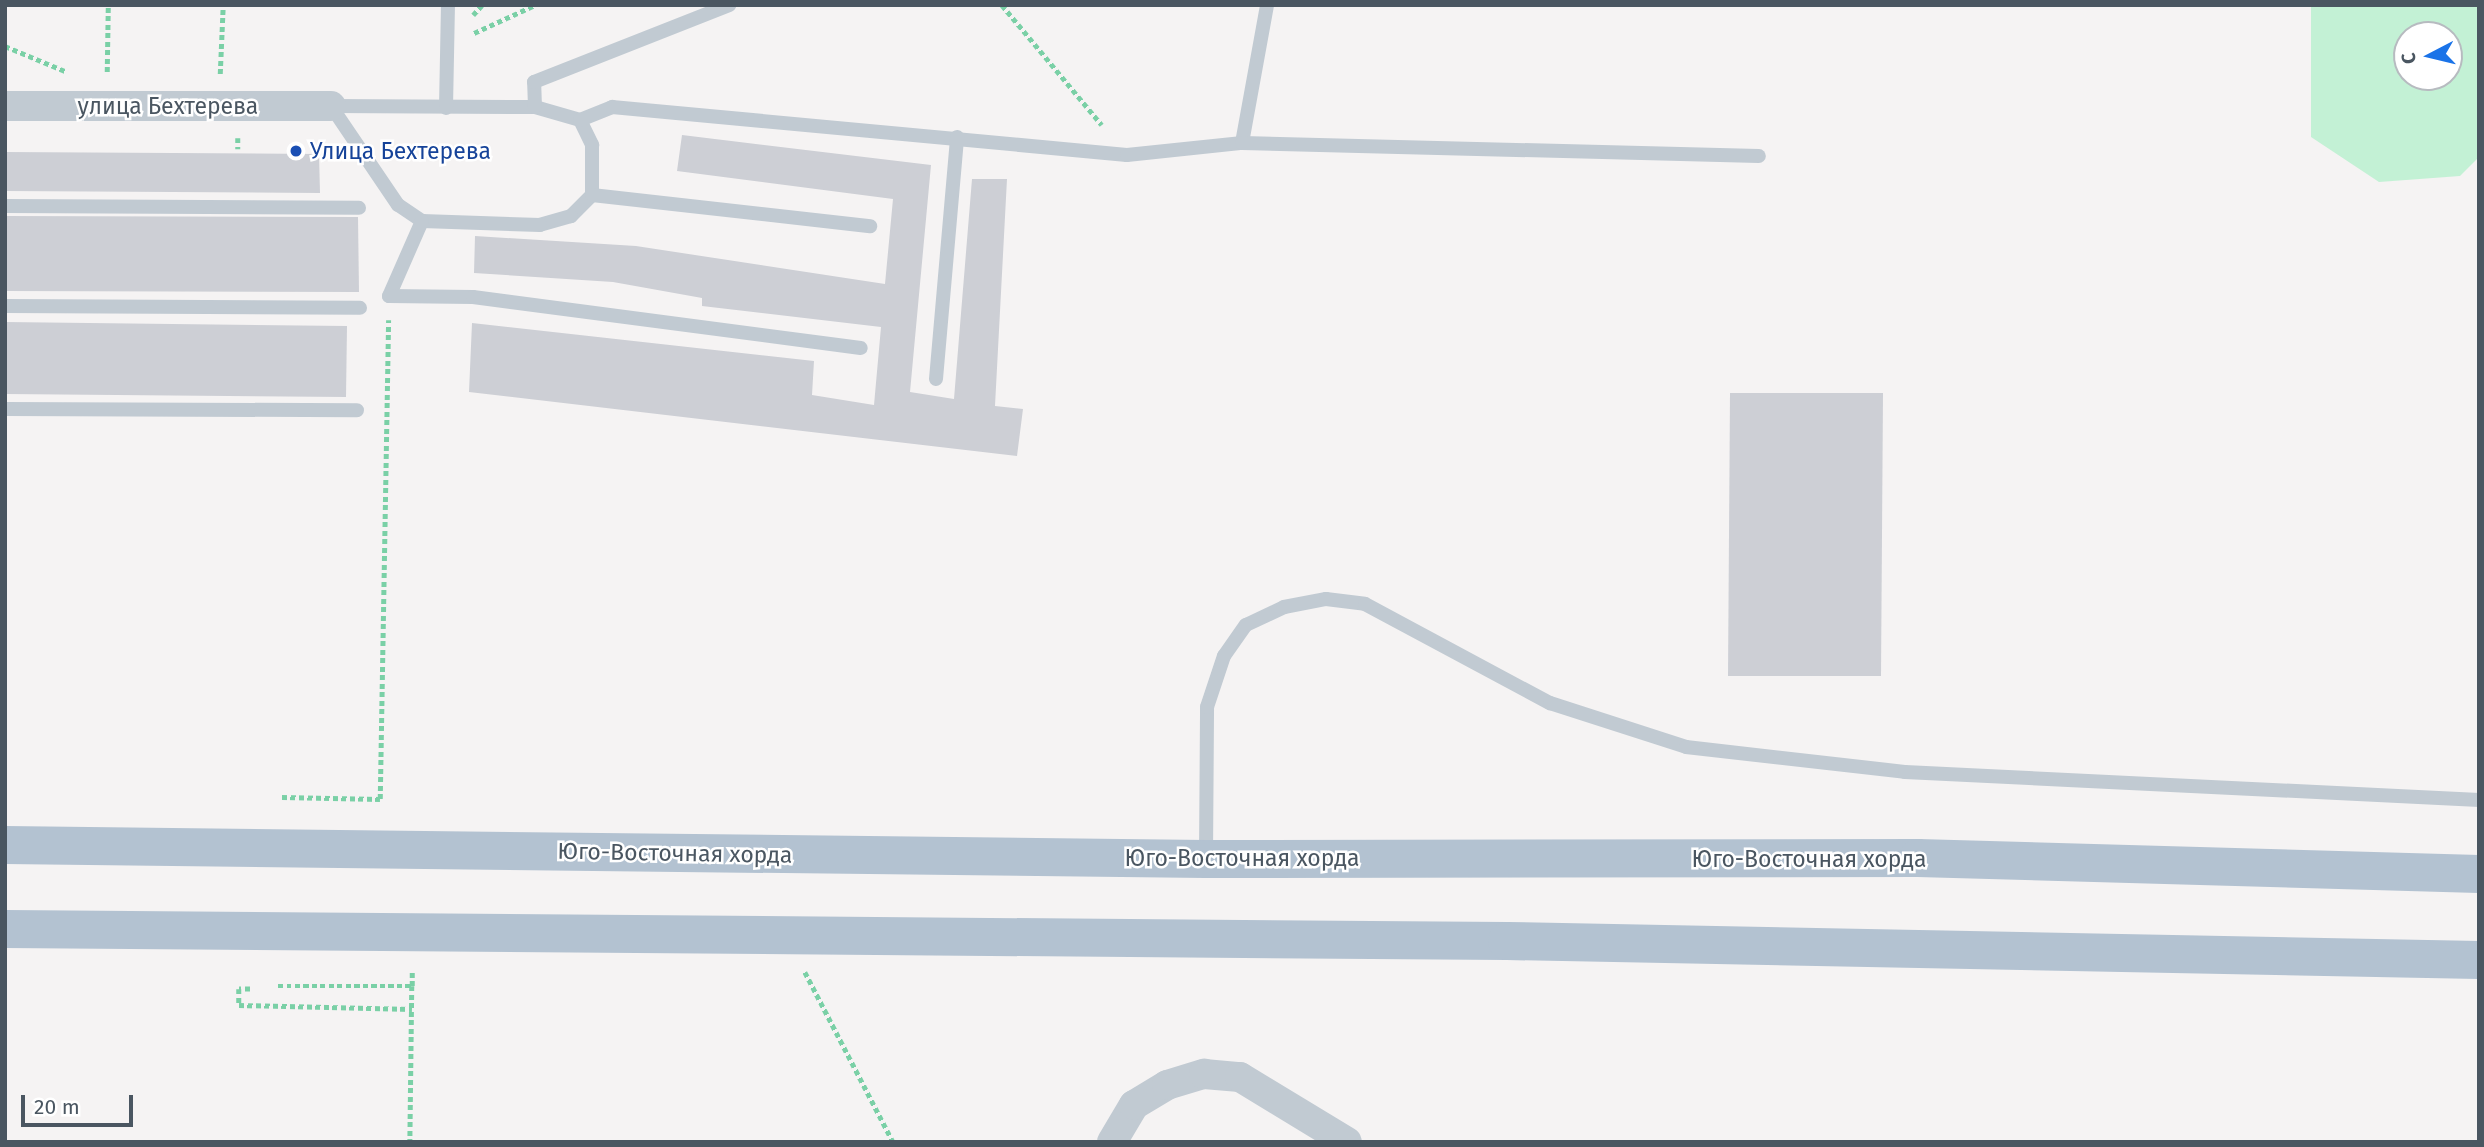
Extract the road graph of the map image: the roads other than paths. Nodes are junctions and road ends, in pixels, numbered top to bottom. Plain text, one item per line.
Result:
1 (447, 5) edge
2 (729, 5) edge
3 (1267, 5) edge
4 (5, 106) edge
5 (331, 106) junction
6 (535, 107) junction
7 (446, 108) junction
8 (580, 120) junction
9 (957, 137) junction
10 (1242, 143) junction
11 (1759, 156) dead end
12 (592, 195) junction
13 (5, 206) edge
14 (359, 208) dead end
15 (422, 221) junction
16 (870, 226) dead end
17 (5, 306) edge
18 (360, 308) dead end
19 (861, 348) dead end
20 (936, 379) dead end
21 (5, 409) edge
22 (358, 410) dead end
23 (2479, 800) edge
24 (5, 845) edge
25 (1206, 859) junction
26 (2479, 874) edge
27 (5, 929) edge
28 (2479, 960) edge
29 (1112, 1142) edge
30 (1347, 1142) edge

1 - 7 lane
2 - 6 lane
3 - 10 lane
4 - 5 street, улица Бехтерева
5 - 7 lane
5 - 15 lane
6 - 7 lane
6 - 8 lane
8 - 9 lane
8 - 12 lane
9 - 10 lane
9 - 20 lane
10 - 11 lane
12 - 15 lane
12 - 16 lane
13 - 14 lane
15 - 19 lane
17 - 18 lane
21 - 22 lane
23 - 25 lane
24 - 25 main road, Юго-Восточная хорда
25 - 26 main road, Юго-Восточная хорда
27 - 28 main road
29 - 30 street

